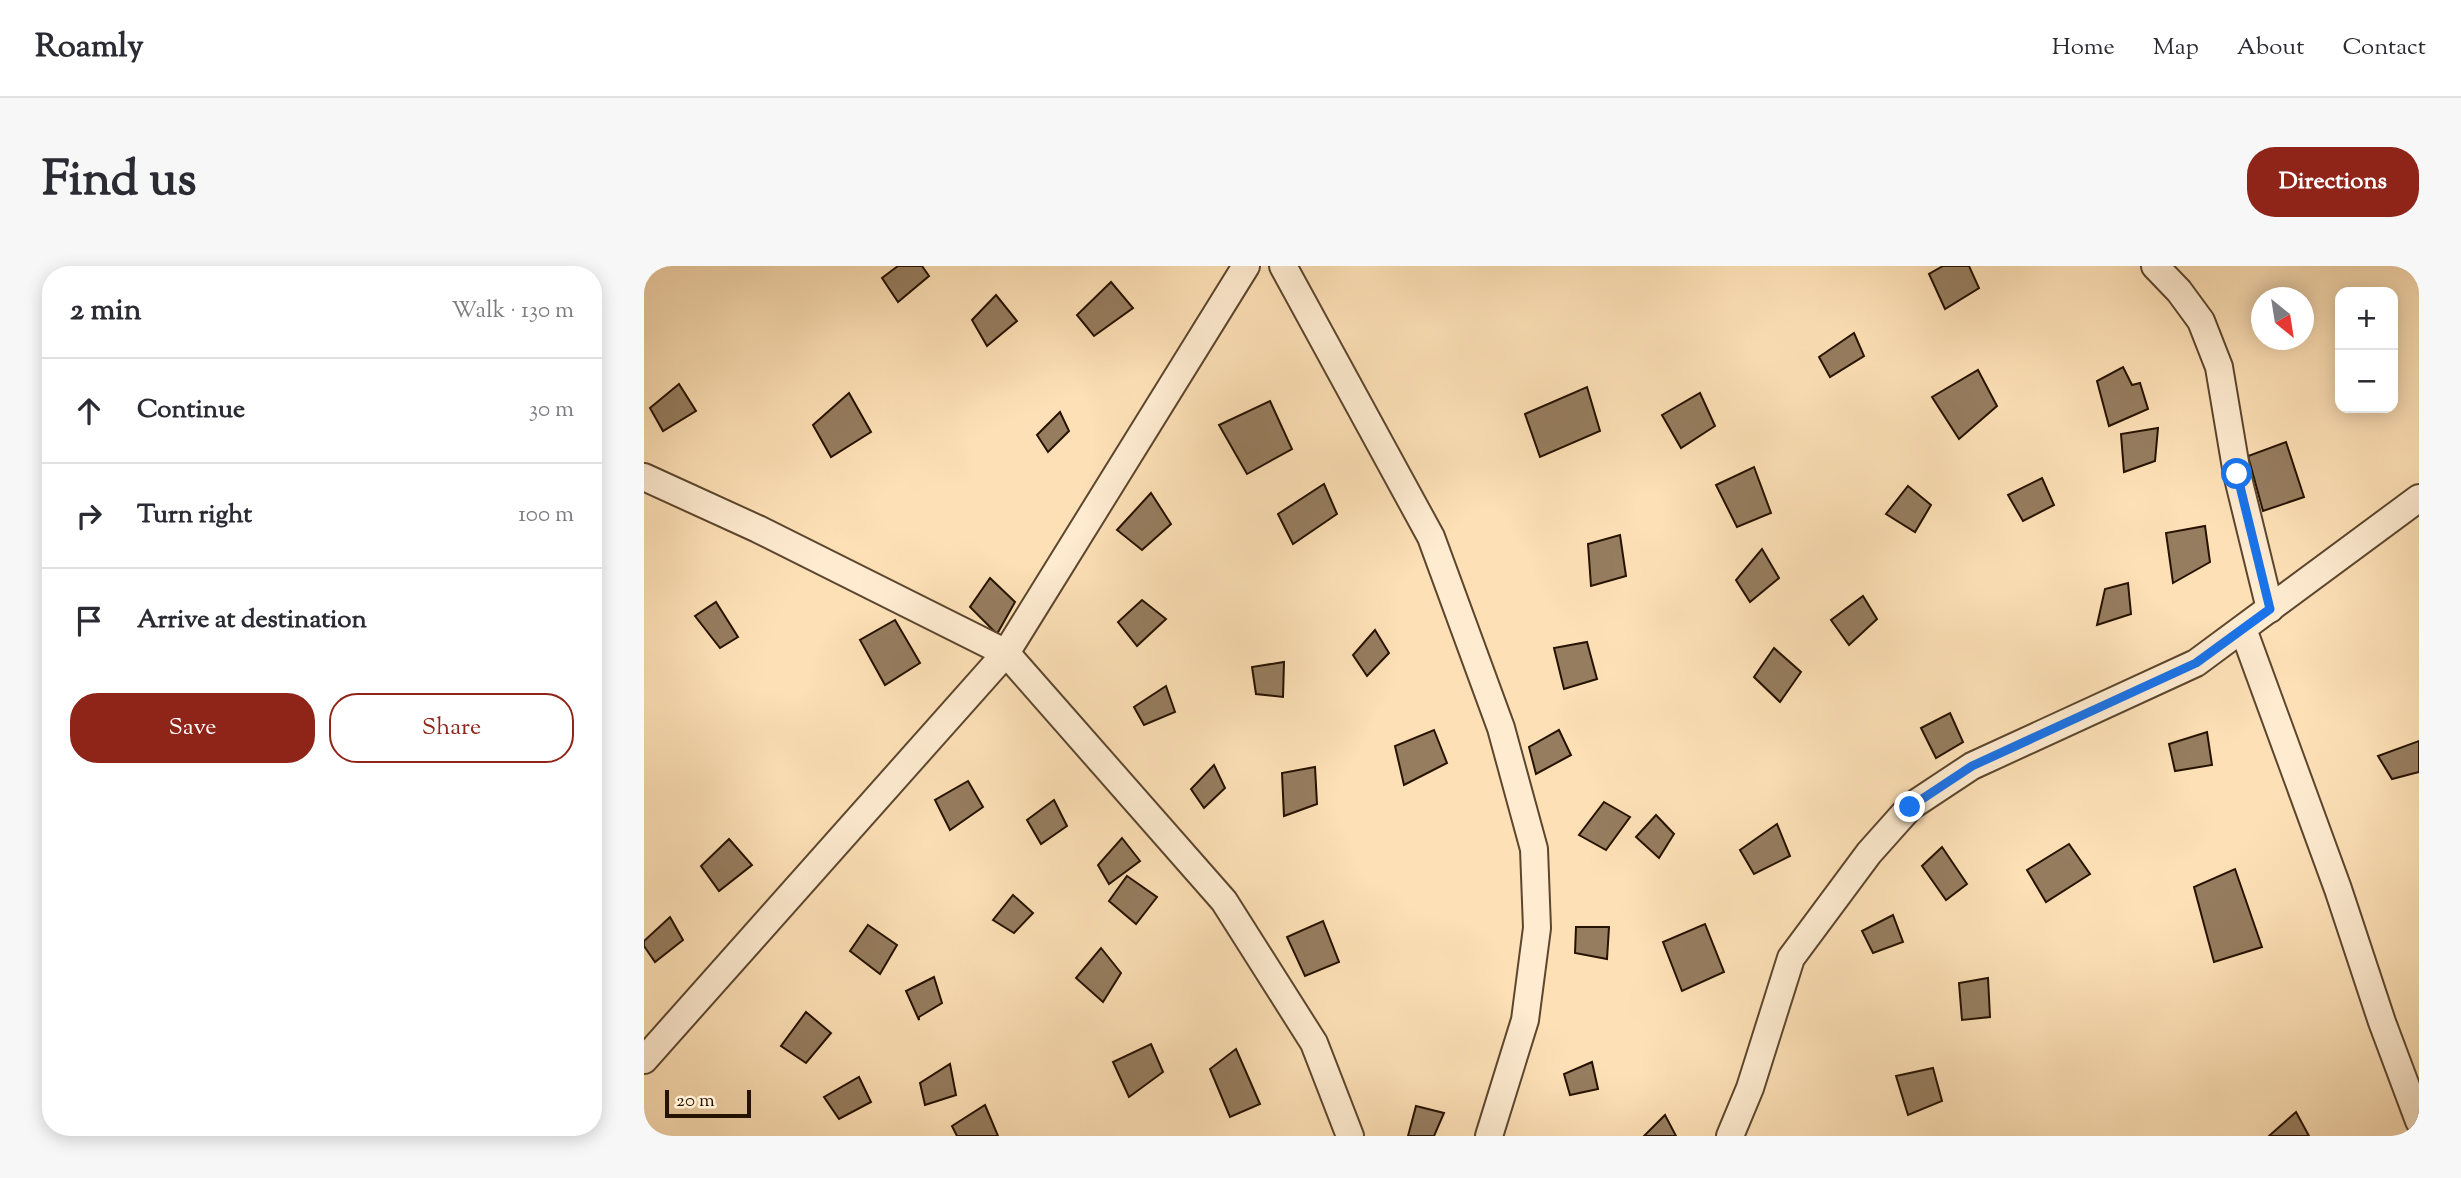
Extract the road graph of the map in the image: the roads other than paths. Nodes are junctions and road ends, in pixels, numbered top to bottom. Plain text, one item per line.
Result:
1 (1246, 266) edge
2 (1283, 266) edge
3 (2155, 266) edge
4 (644, 477) edge
5 (2419, 498) edge
6 (2270, 609) junction
7 (2243, 629) junction
8 (1006, 653) junction
9 (644, 1060) edge
10 (2419, 1121) edge
11 (1350, 1136) edge
12 (1489, 1136) edge
13 (1730, 1136) edge

1 - 8 street
2 - 12 street
3 - 6 street
4 - 8 street
5 - 6 street
6 - 7 street
7 - 10 street
7 - 13 street
8 - 9 street
8 - 11 street

